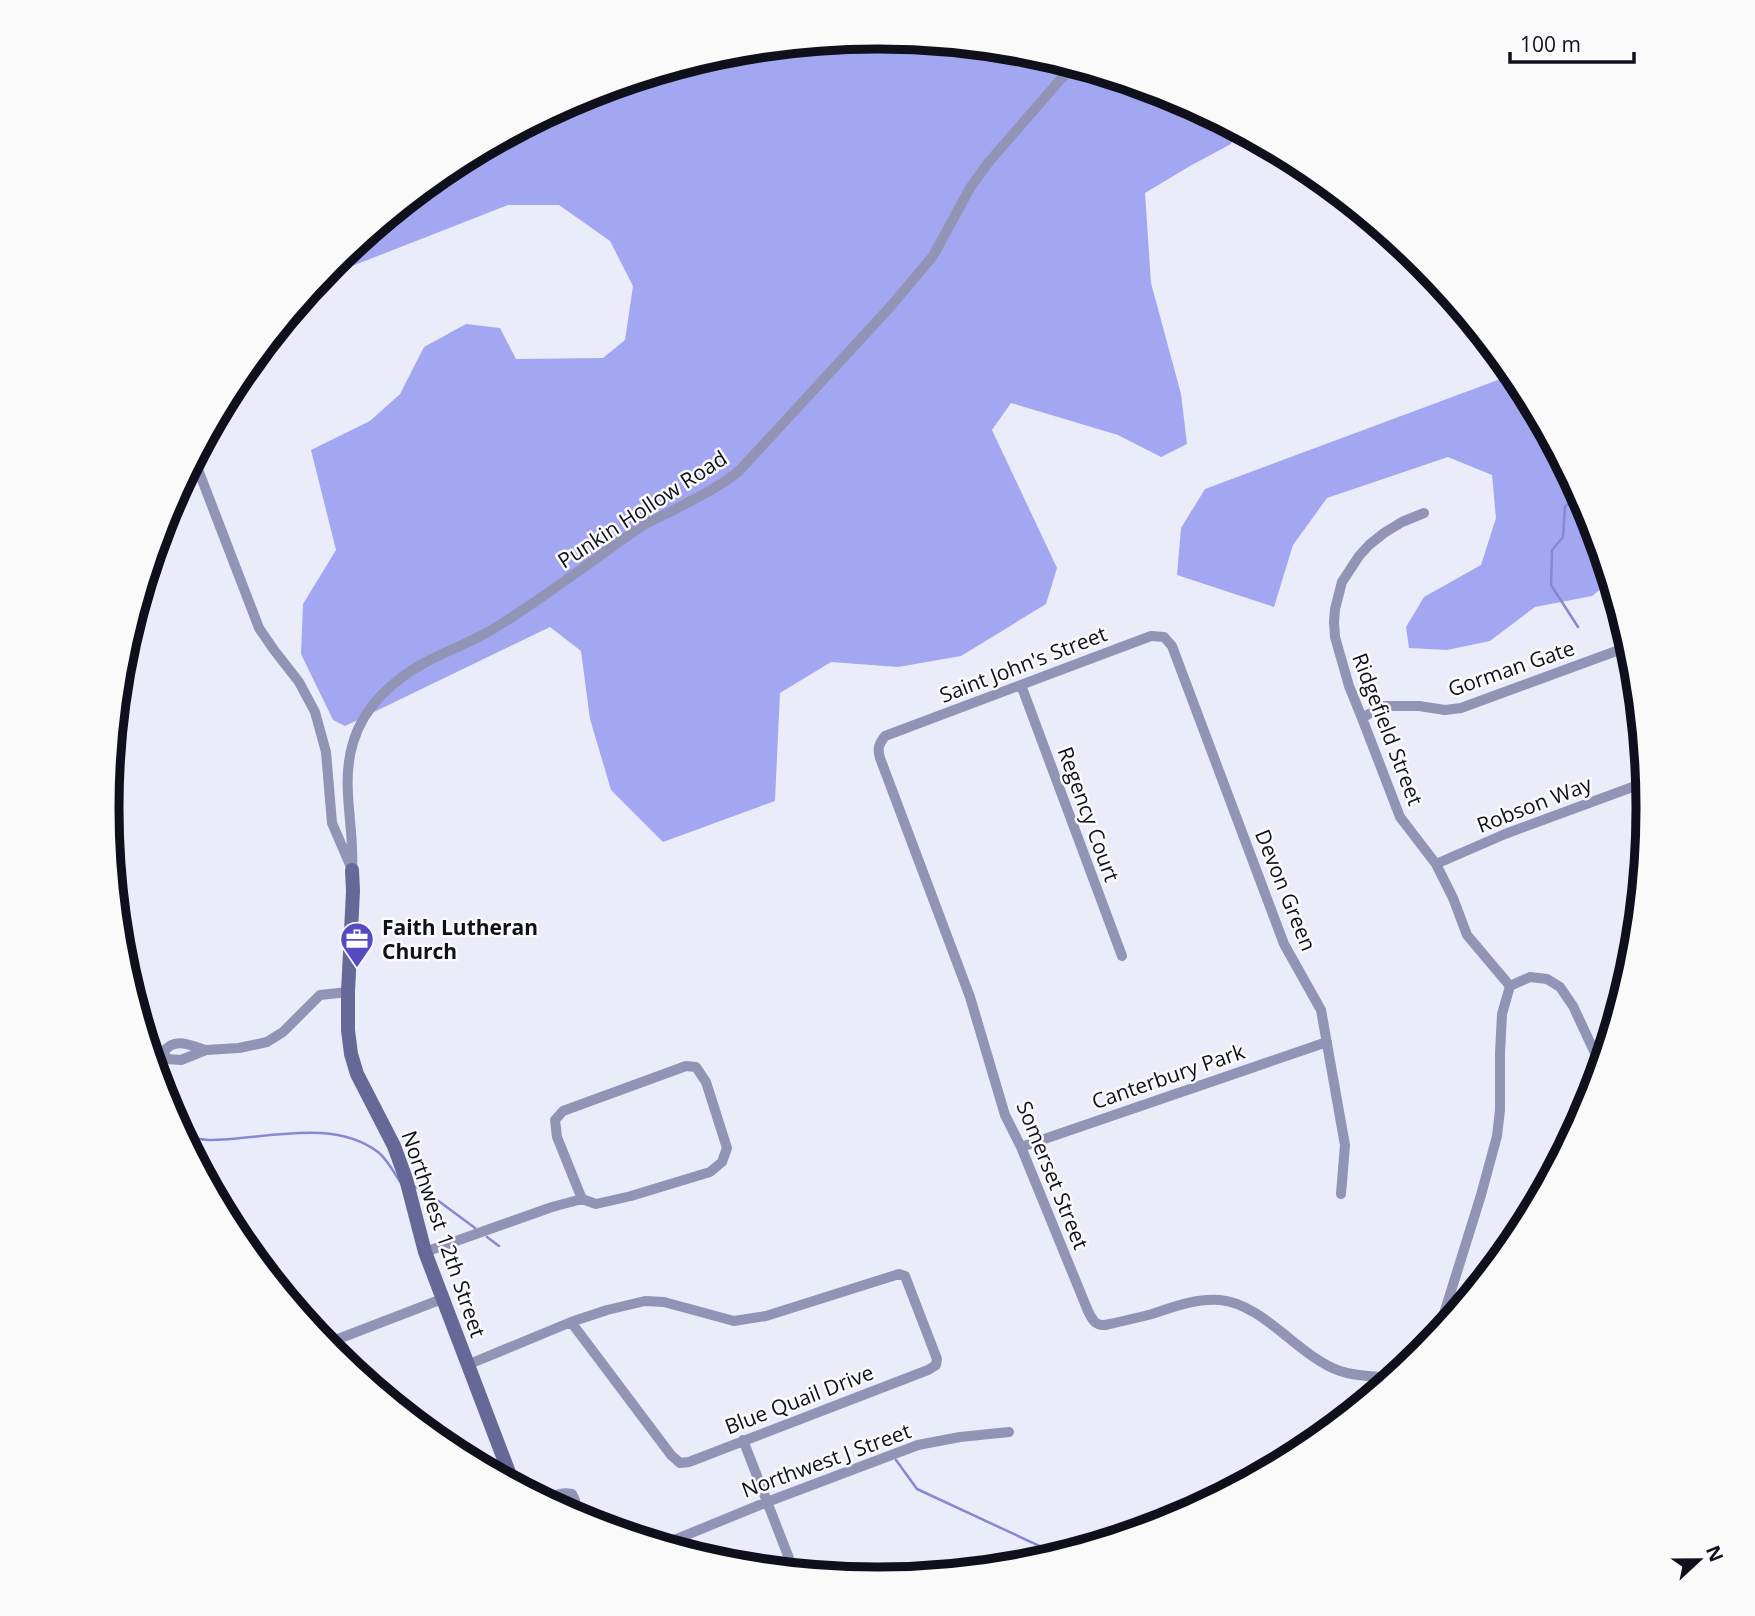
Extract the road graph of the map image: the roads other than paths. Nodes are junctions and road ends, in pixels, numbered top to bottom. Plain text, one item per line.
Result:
1 (1067, 73) edge
2 (198, 470) edge
3 (1424, 513) dead end
4 (1172, 646) joint
5 (1620, 650) edge
6 (1021, 685) junction
7 (1362, 718) junction
8 (886, 736) joint
9 (1636, 786) edge
10 (1436, 864) junction
11 (352, 870) junction
12 (1122, 956) dead end
13 (1510, 986) junction
14 (348, 992) junction
15 (1327, 1042) junction
16 (206, 1050) dead end
17 (1595, 1054) edge
18 (1021, 1147) junction
19 (1341, 1194) dead end
20 (582, 1199) junction
21 (425, 1252) junction
22 (442, 1299) junction
23 (1445, 1312) edge
24 (571, 1322) junction
25 (336, 1340) edge
26 (467, 1364) junction
27 (1380, 1377) edge
28 (1009, 1432) dead end
29 (743, 1440) junction
30 (508, 1471) edge
31 (556, 1495) edge
32 (767, 1502) junction
33 (575, 1504) edge
34 (676, 1539) edge
35 (790, 1562) edge

1 - 11 street, Punkin Hollow Road
2 - 11 street
3 - 7 street, Ridgefield Street
4 - 6 street, Saint John's Street
4 - 15 street, Devon Green
5 - 7 street, Gorman Gate
6 - 8 street, Saint John's Street
6 - 12 street, Regency Court
7 - 10 street, Ridgefield Street
8 - 18 street, Somerset Street
9 - 10 street, Robson Way
10 - 13 street, Ridgefield Street
11 - 14 street, Northwest 12th Street
13 - 17 street
13 - 23 street
14 - 16 street
14 - 21 street, Northwest 12th Street
15 - 18 street, Canterbury Park
15 - 19 street, Devon Green
18 - 27 street, Somerset Street
20 - 20 street
20 - 21 street
21 - 22 street, Northwest 12th Street
22 - 25 street
22 - 26 street, Northwest 12th Street
24 - 26 street
24 - 29 street, Blue Quail Drive
24 - 29 street, Blue Quail Drive
26 - 30 street, Northwest 12th Street
28 - 32 street, Northwest J Street
29 - 32 street
31 - 33 street
32 - 34 street, Northwest J Street
32 - 35 street

